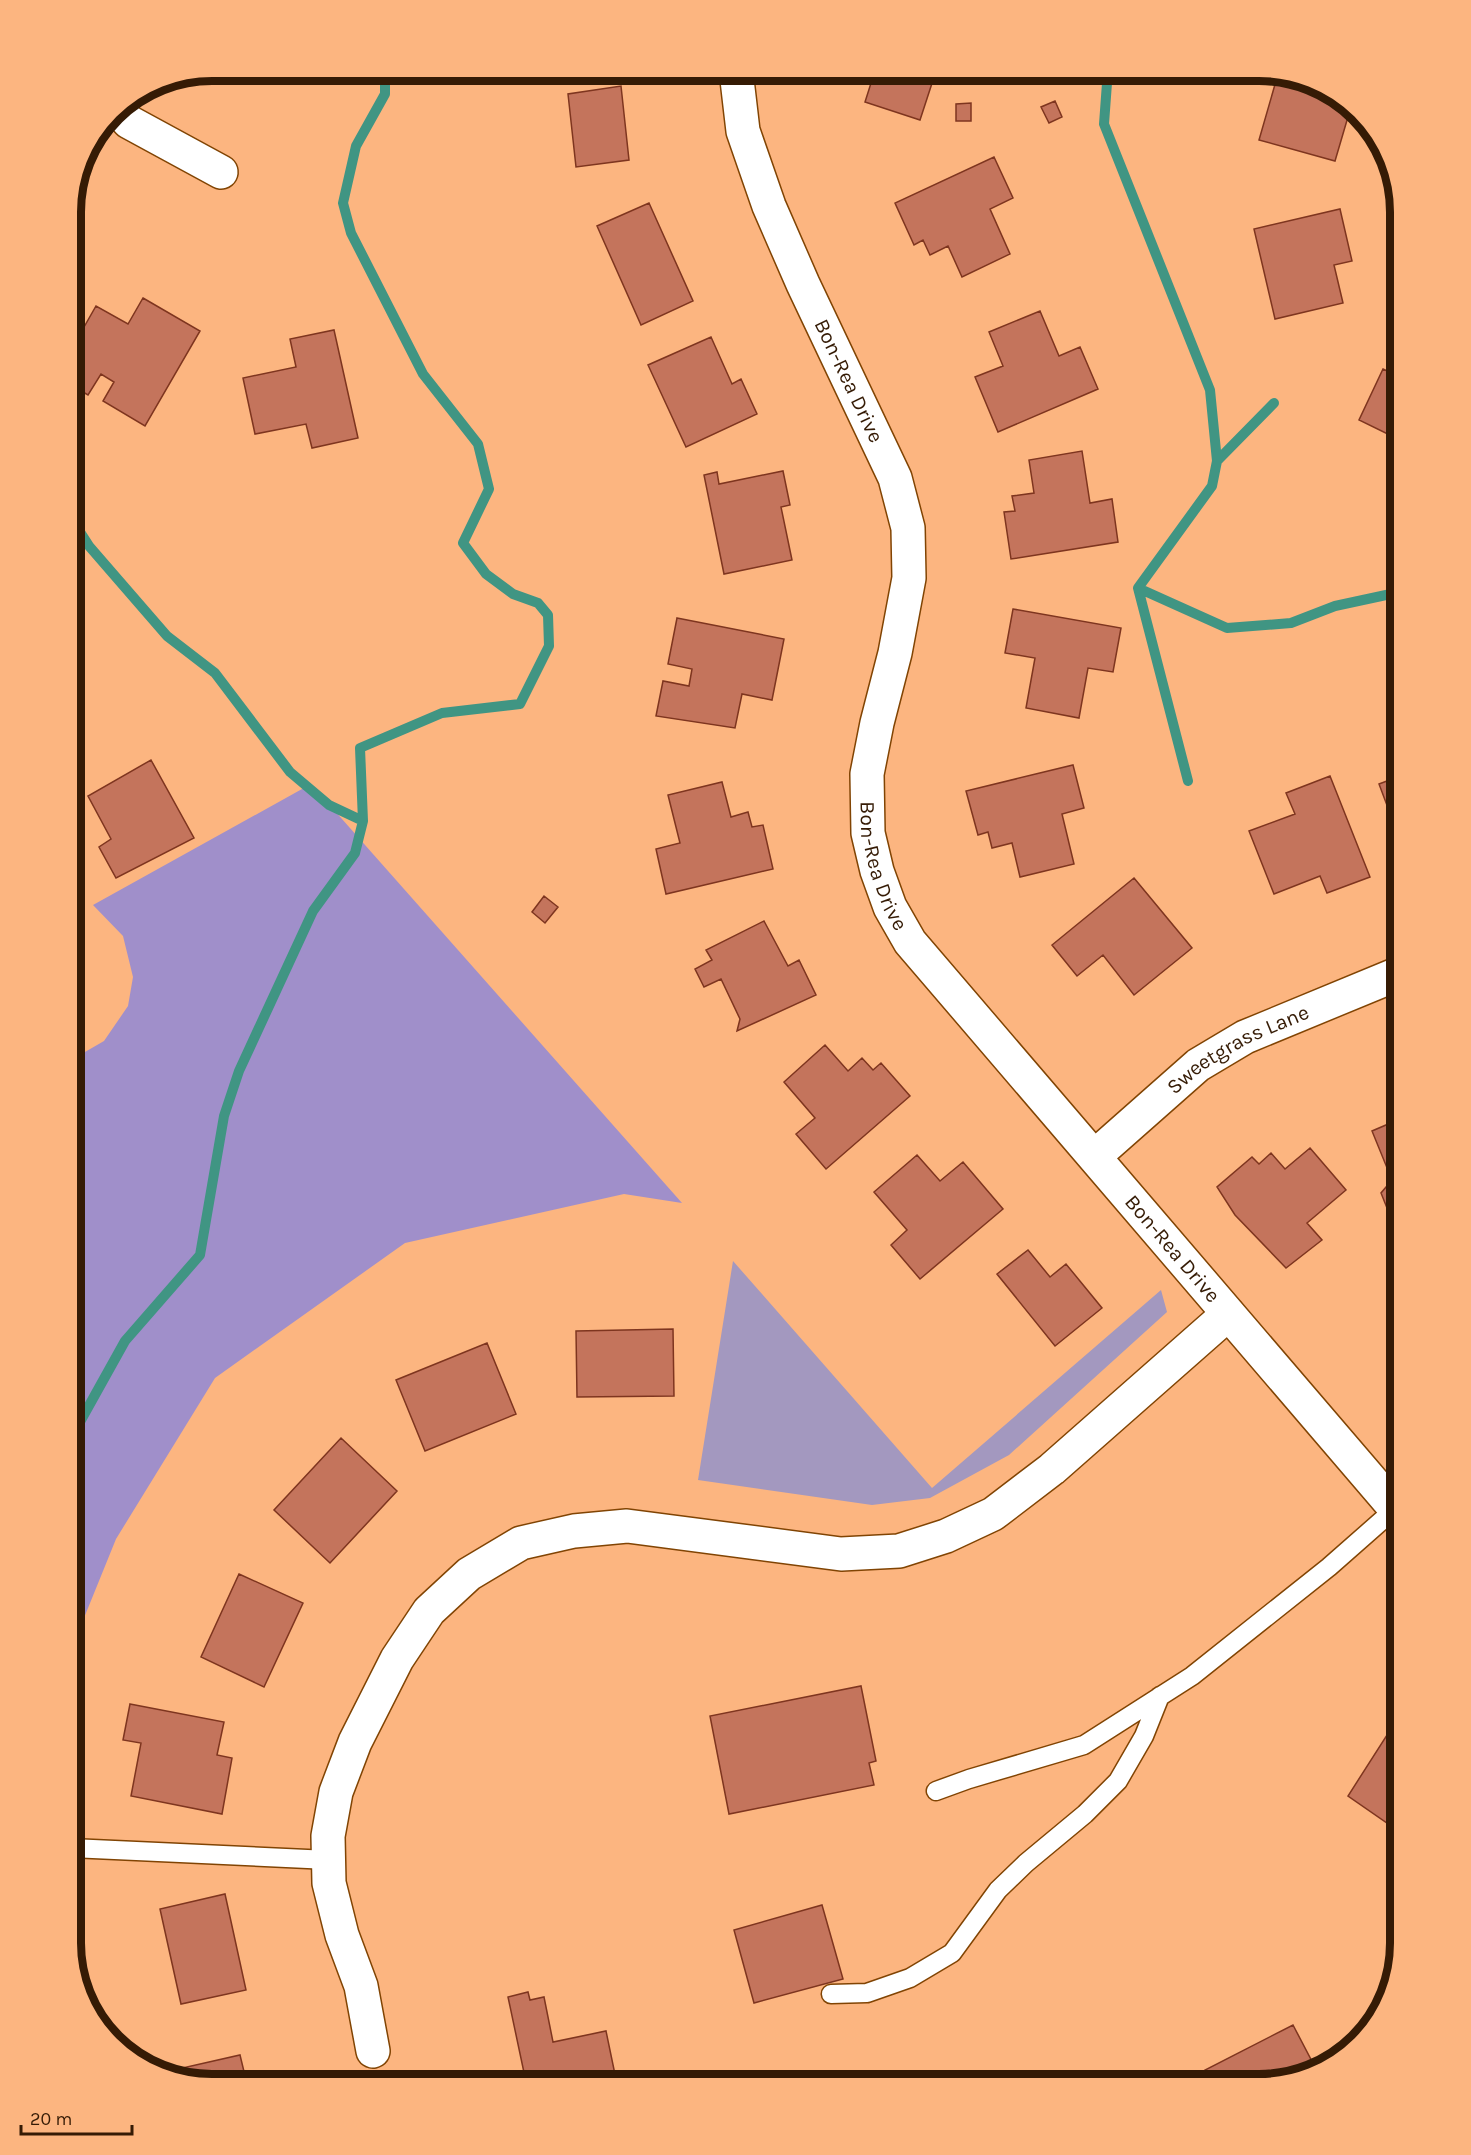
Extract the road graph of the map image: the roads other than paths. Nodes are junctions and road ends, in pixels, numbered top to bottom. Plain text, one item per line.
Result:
1 (737, 81) edge
2 (123, 116) edge
3 (221, 172) dead end
4 (1390, 978) edge
5 (1095, 1156) junction
6 (1228, 1314) junction
7 (1390, 1502) edge
8 (1390, 1517) edge
9 (1160, 1696) junction
10 (936, 1791) dead end
11 (81, 1849) edge
12 (329, 1860) junction
13 (831, 1994) dead end
14 (373, 2051) dead end

1 - 5 street, Bon-Rea Drive
2 - 3 street
4 - 5 street, Sweetgrass Lane
5 - 6 street, Bon-Rea Drive
6 - 7 street, Bon-Rea Drive
6 - 12 street
8 - 9 lane
9 - 10 lane
9 - 13 lane
11 - 12 lane
12 - 14 street

